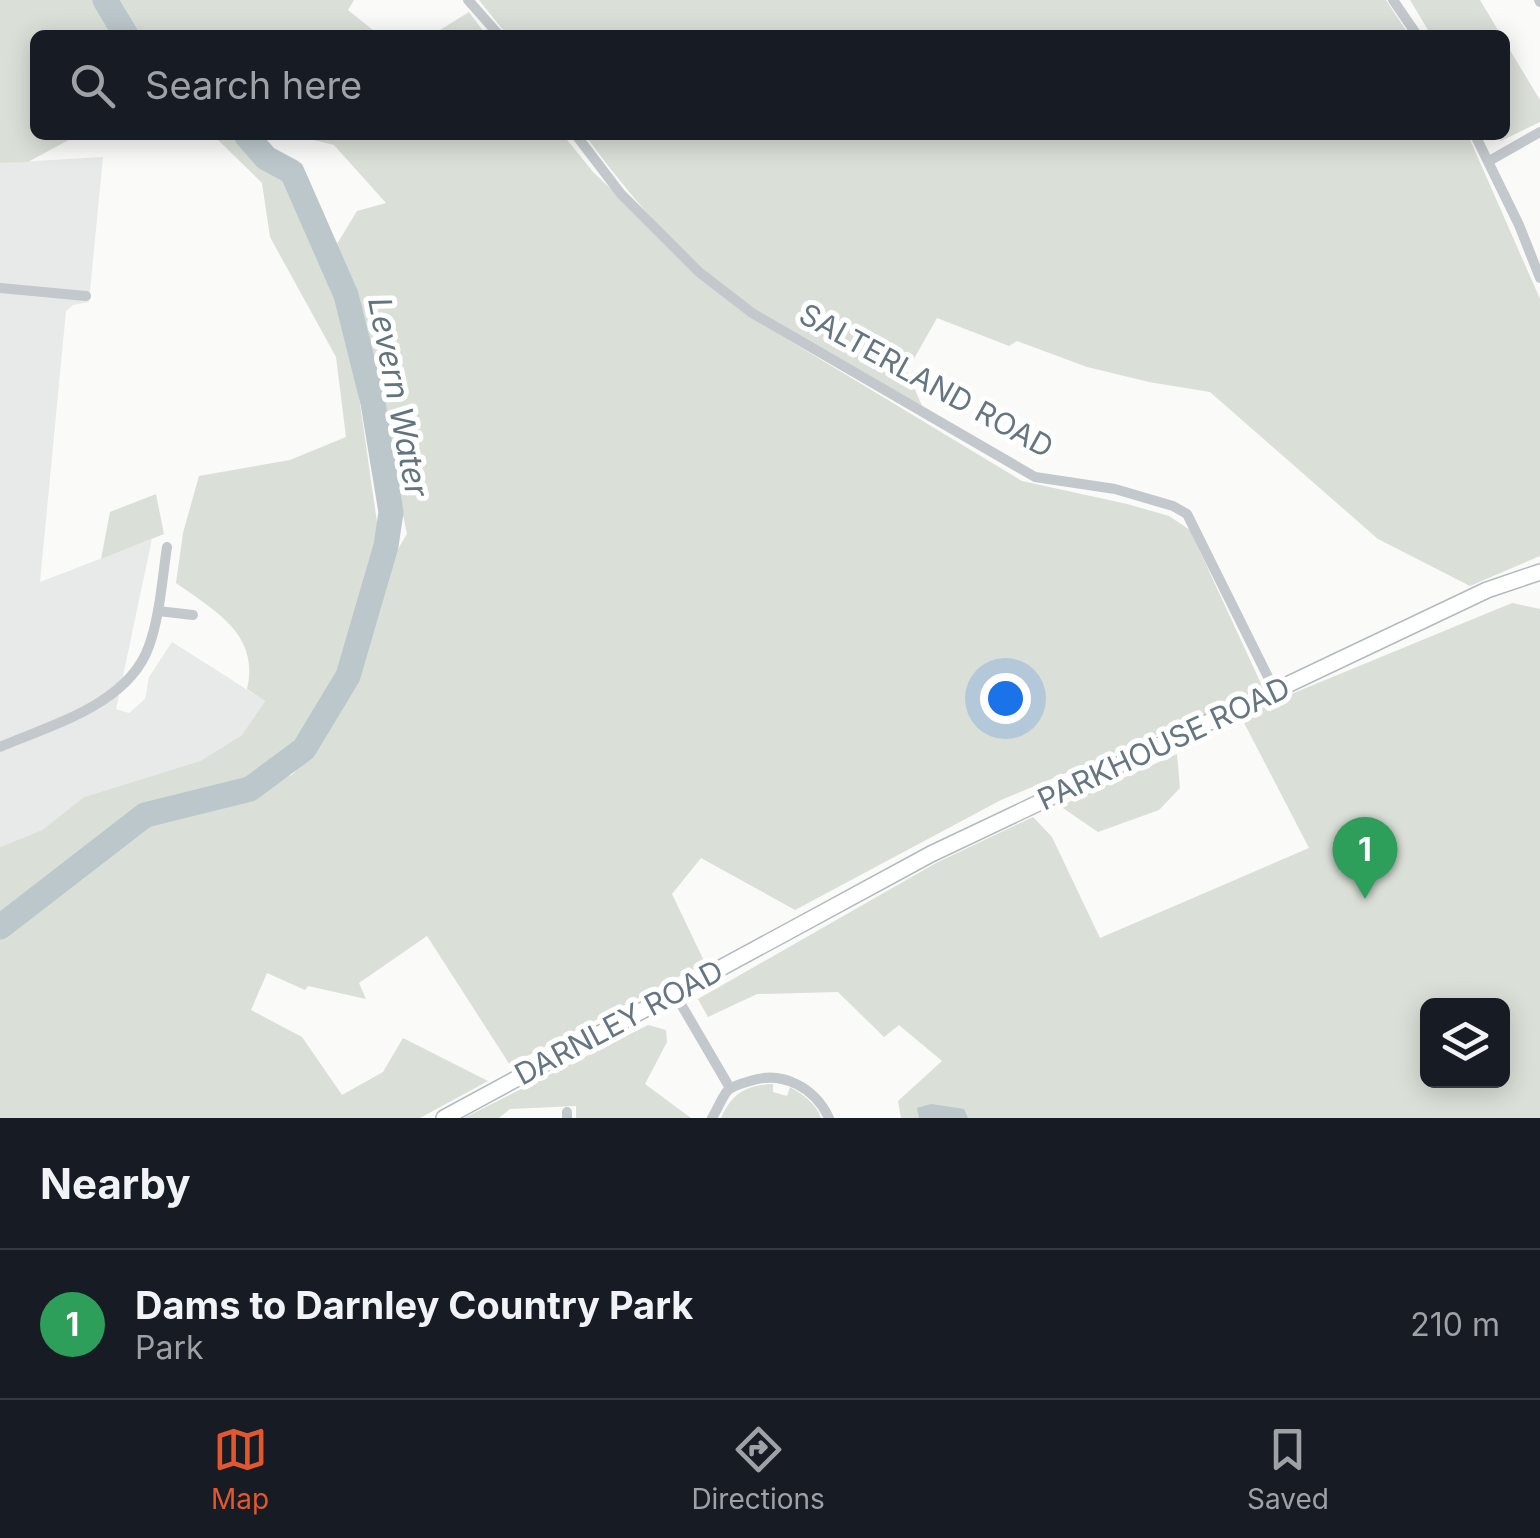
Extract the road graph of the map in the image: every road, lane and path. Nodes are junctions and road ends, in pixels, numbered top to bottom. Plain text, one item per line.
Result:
1 (468, 0) edge
2 (1393, 0) edge
3 (495, 30) edge
4 (1414, 30) edge
5 (1540, 132) edge
6 (580, 140) edge
7 (1478, 140) edge
8 (1489, 161) junction
9 (1540, 278) edge
10 (0, 288) edge
11 (86, 296) dead end
12 (167, 547) dead end
13 (1540, 573) edge
14 (158, 611) junction
15 (193, 615) dead end
16 (1276, 693) junction
17 (0, 747) edge
18 (794, 929) joint
19 (675, 994) junction
20 (730, 1088) junction
21 (444, 1118) edge
22 (712, 1118) edge
23 (829, 1118) edge

1 - 3 street
2 - 4 street
5 - 8 street
6 - 16 street, SALTERLAND ROAD
7 - 8 street
8 - 9 street
10 - 11 street
12 - 14 street
13 - 16 main road, PARKHOUSE ROAD
14 - 15 street
14 - 17 street
16 - 18 main road, PARKHOUSE ROAD
18 - 19 main road, DARNLEY ROAD
19 - 20 street
19 - 21 main road, DARNLEY ROAD
20 - 22 street
20 - 23 street

